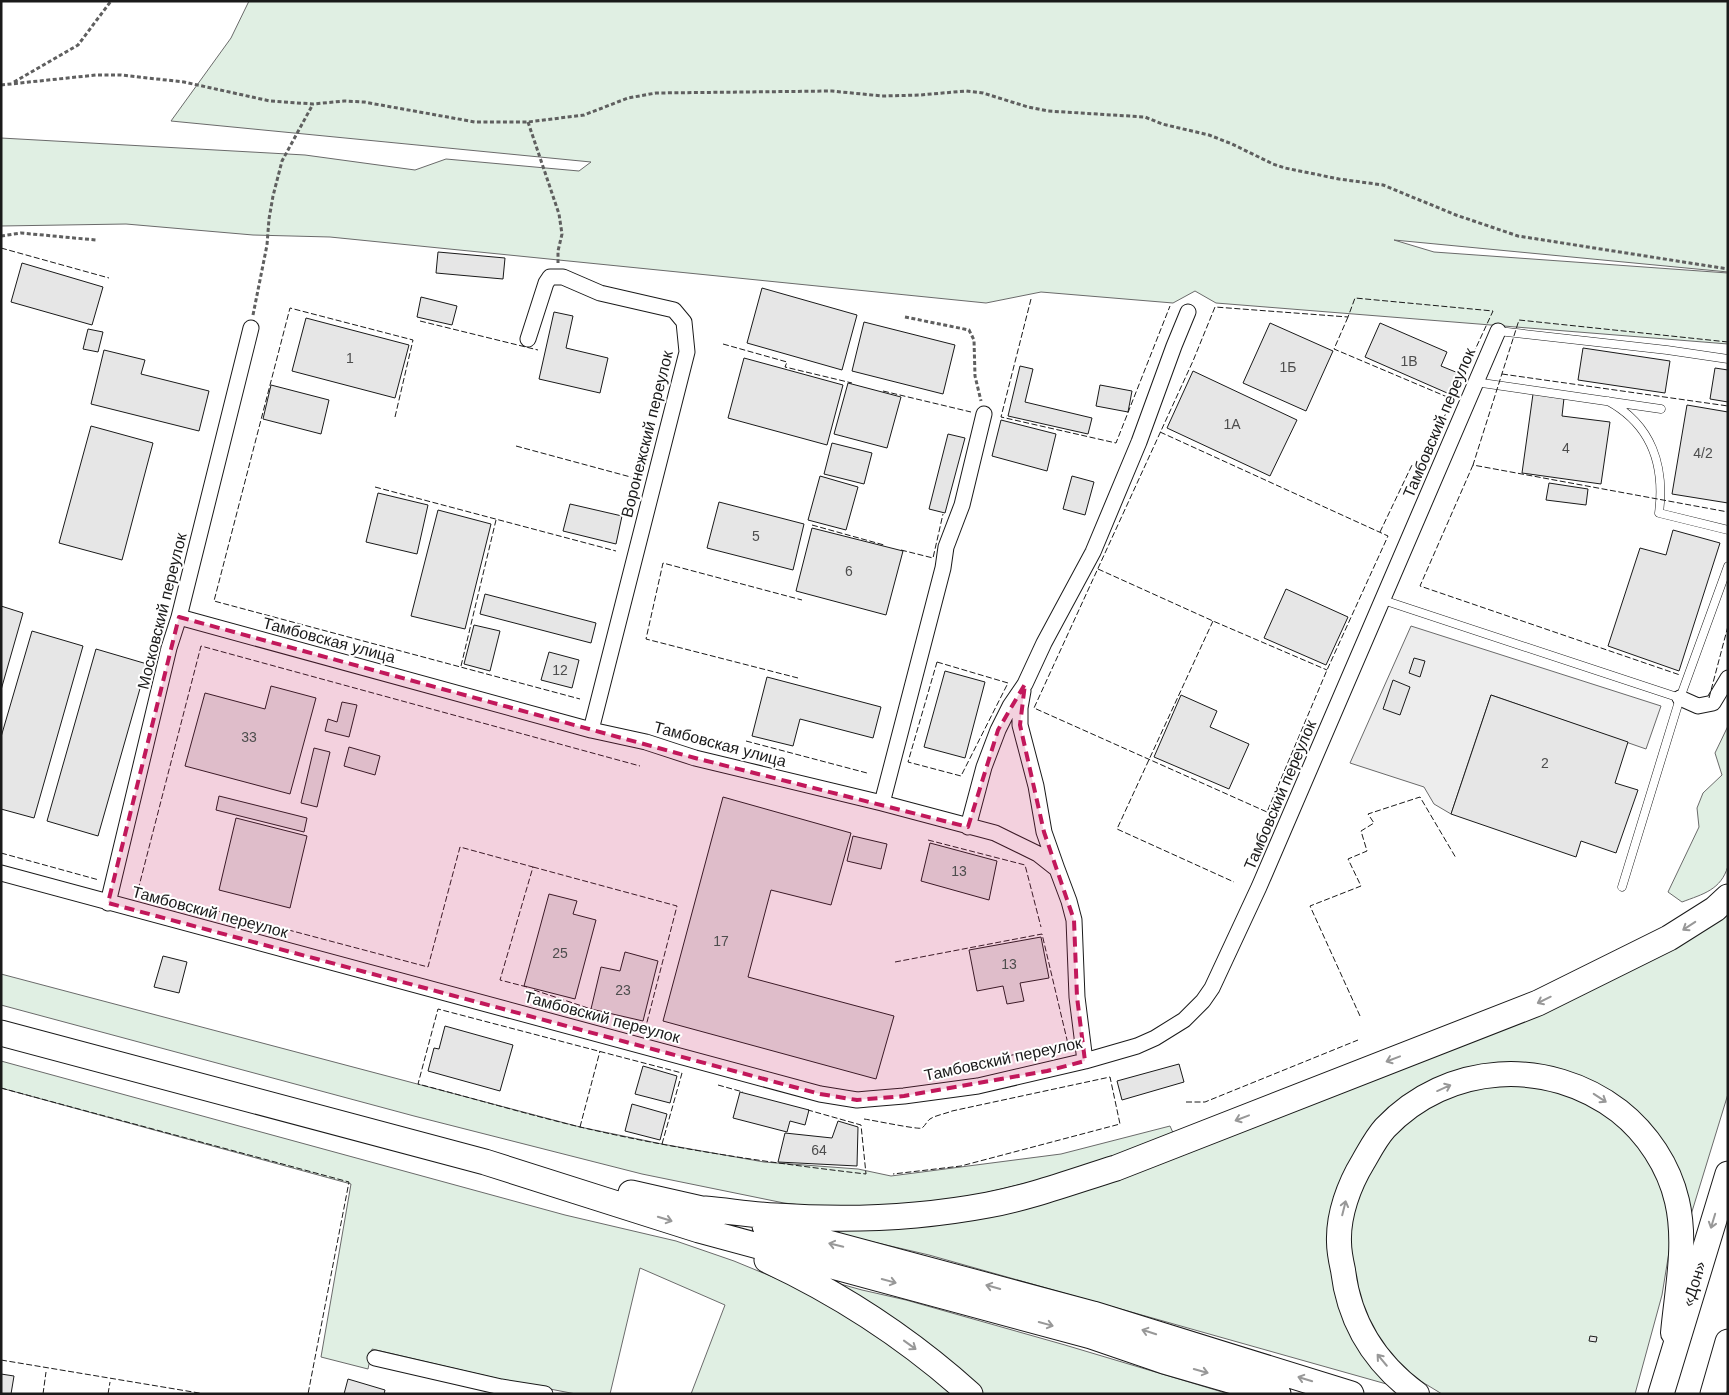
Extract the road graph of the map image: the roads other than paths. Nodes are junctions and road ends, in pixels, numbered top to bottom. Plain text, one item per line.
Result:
1 (1188, 312) dead end
2 (251, 328) road end
3 (1498, 331) joint
4 (528, 339) dead end
5 (1728, 359) edge
6 (1475, 382) junction
7 (1608, 401) junction
8 (1661, 409) dead end
9 (984, 414) road end
10 (1728, 530) edge
11 (1728, 566) edge
12 (1383, 600) junction
13 (179, 617) junction
14 (1728, 678) edge
15 (1025, 684) junction
16 (1680, 698) junction
17 (592, 730) junction
18 (882, 803) junction
19 (968, 827) junction
20 (1057, 869) junction
21 (1, 873) edge
22 (1622, 887) dead end
23 (1728, 897) edge
24 (108, 903) junction
25 (1, 1033) edge
26 (1085, 1061) junction
27 (1728, 1174) edge
28 (702, 1219) junction
29 (1728, 1342) edge
30 (374, 1358) dead end
31 (1668, 1369) junction
32 (1720, 1380) edge
33 (545, 1394) edge
34 (970, 1394) edge
35 (1278, 1394) edge
36 (1351, 1394) edge
37 (1417, 1394) edge
38 (1661, 1394) edge

1 - 15 street
2 - 13 street, Московский переулок
3 - 5 lane
3 - 6 street, Тамбовский переулок
4 - 17 street, Воронежский переулок
6 - 7 lane
6 - 12 street, Тамбовский переулок
7 - 8 lane
7 - 10 lane
9 - 18 street
11 - 16 lane
12 - 16 lane
12 - 26 street, Тамбовский переулок
13 - 17 street, Тамбовская улица
13 - 24 street, Московский переулок
14 - 16 street
15 - 19 street
15 - 20 street
16 - 22 lane
17 - 18 street, Тамбовская улица
18 - 19 street, Тамбовская улица
19 - 20 street, Тамбовская улица
20 - 26 street
21 - 24 street, Тамбовский переулок
23 -> 28 highway
24 - 26 street, Тамбовский переулок
25 - 28 highway
27 -> 31 highway, «Дон»
28 -> 34 highway
28 -> 35 highway
36 -> 28 highway
29 - 32 highway
30 - 33 street
37 -> 31 main road
31 - 38 highway, «Дон»

